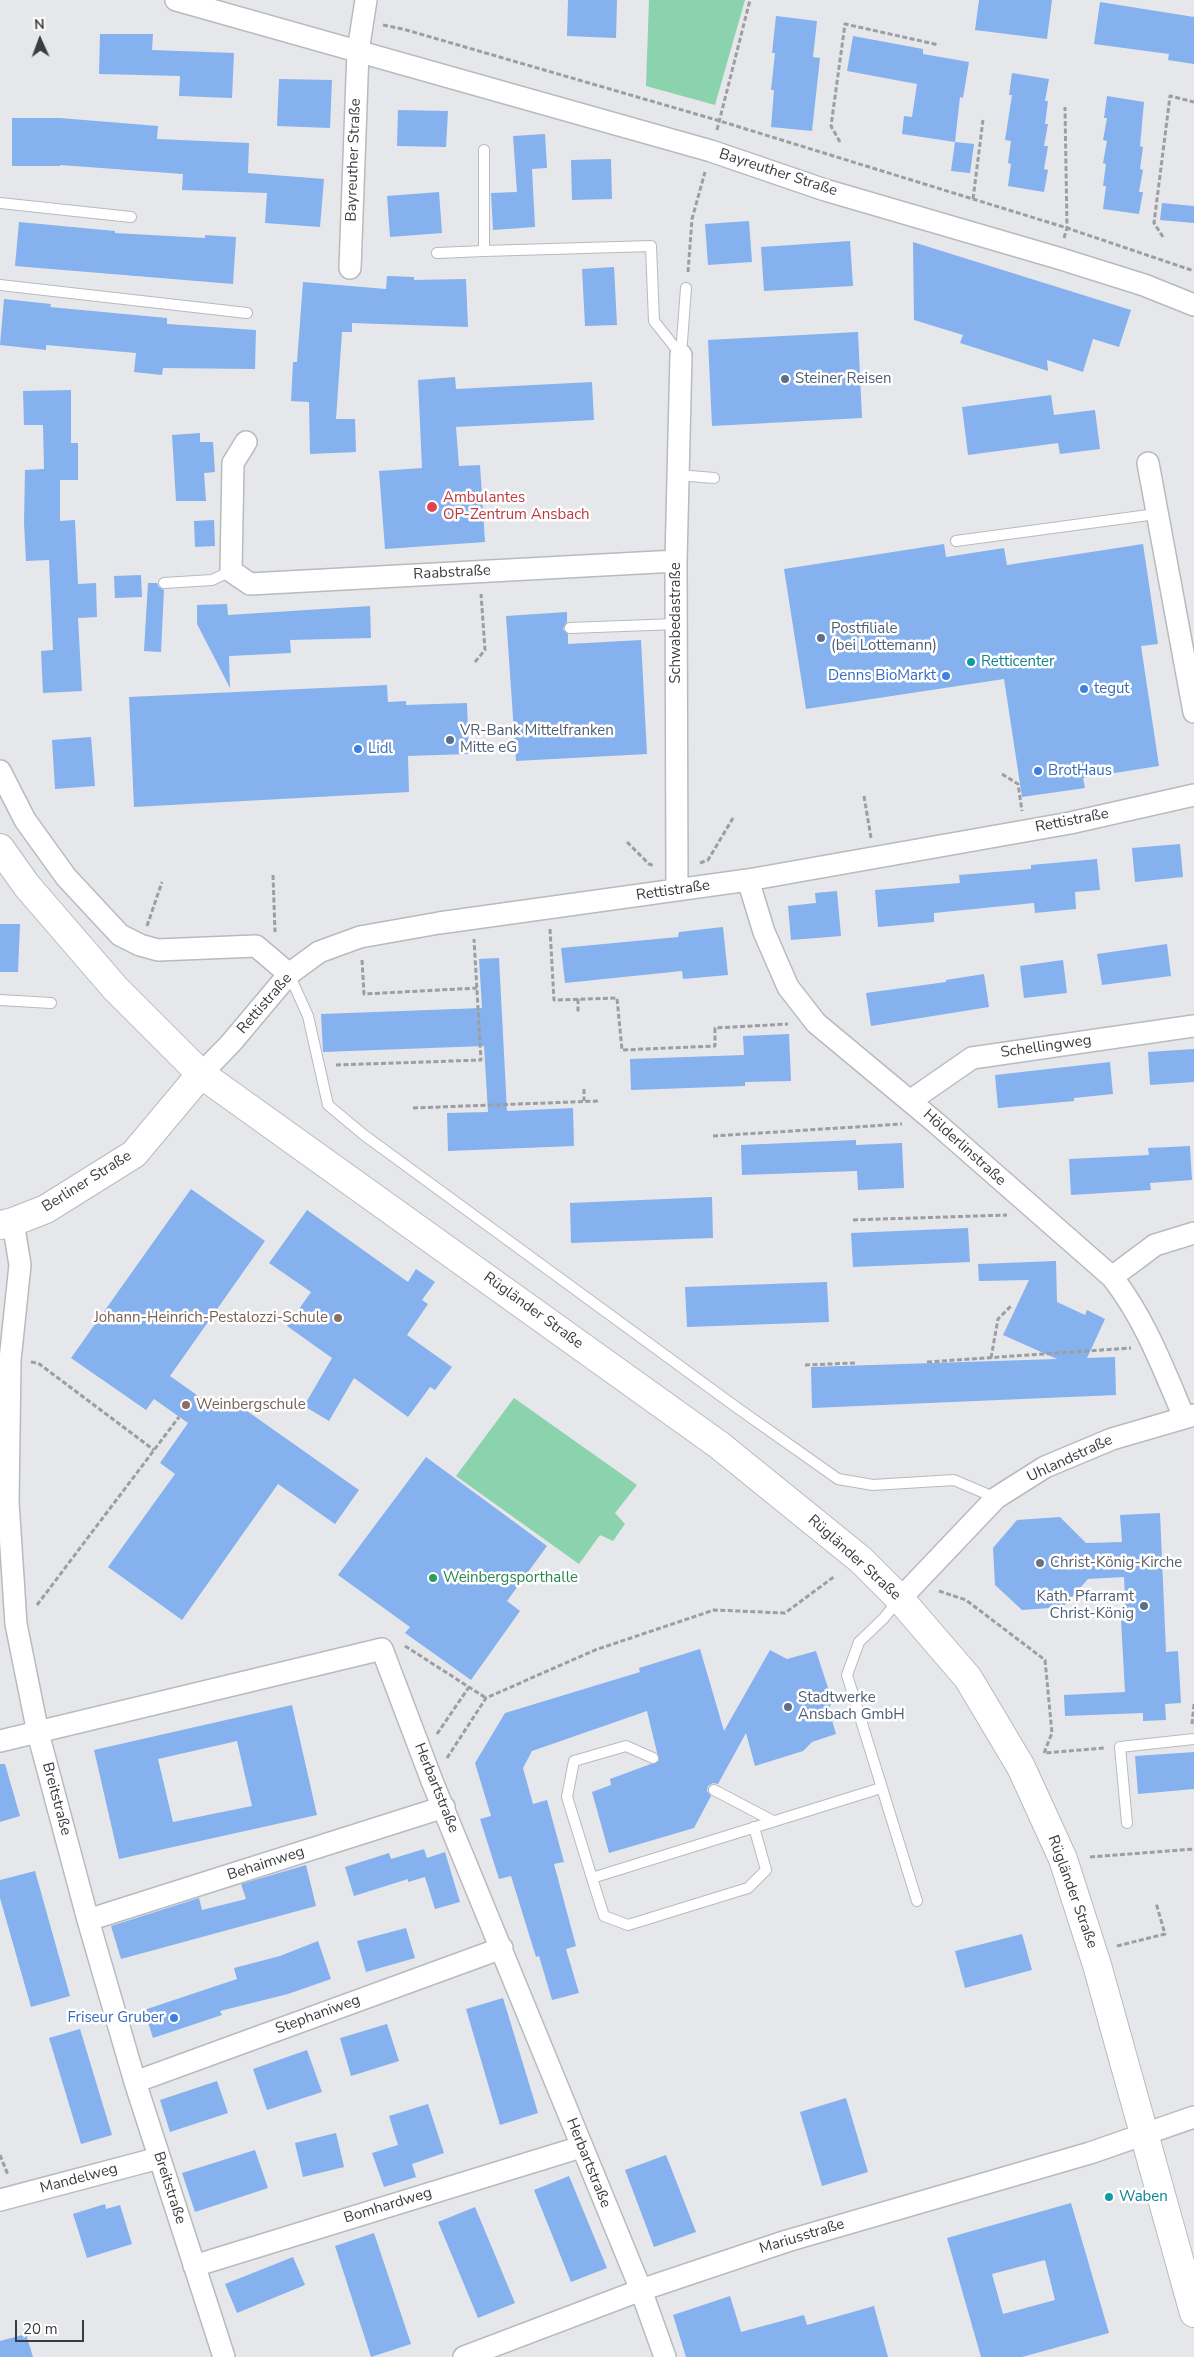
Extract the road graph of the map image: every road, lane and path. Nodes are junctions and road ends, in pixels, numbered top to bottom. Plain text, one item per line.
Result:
1 (176, 0) edge
2 (366, 0) edge
3 (750, 0) edge
4 (360, 25) junction
5 (939, 44) dead end
6 (358, 51) junction
7 (1194, 102) edge
8 (1065, 107) dead end
9 (983, 120) dead end
10 (720, 121) junction
11 (840, 142) dead end
12 (484, 150) dead end
13 (711, 151) junction
14 (973, 199) junction
15 (0, 204) edge
16 (131, 217) dead end
17 (1067, 228) junction
18 (1163, 237) dead end
19 (484, 252) junction
20 (438, 253) dead end
21 (350, 268) dead end
22 (1194, 271) edge
23 (0, 285) edge
24 (686, 288) joint
25 (1194, 305) edge
26 (247, 313) dead end
27 (681, 355) junction
28 (246, 442) dead end
29 (1148, 463) dead end
30 (678, 475) junction
31 (714, 478) dead end
32 (1156, 514) junction
33 (956, 541) dead end
34 (676, 561) junction
35 (231, 571) junction
36 (480, 572) junction
37 (164, 583) dead end
38 (676, 624) junction
39 (570, 628) dead end
40 (475, 662) dead end
41 (1194, 712) edge
42 (0, 771) edge
43 (1002, 774) dead end
44 (1194, 795) edge
45 (864, 796) dead end
46 (1022, 805) dead end
47 (733, 818) dead end
48 (627, 842) dead end
49 (0, 848) edge
50 (874, 856) junction
51 (273, 876) dead end
52 (748, 880) junction
53 (162, 882) dead end
54 (677, 882) junction
55 (549, 908) junction
56 (473, 919) junction
57 (147, 927) dead end
58 (360, 937) junction
59 (275, 938) dead end
60 (290, 974) junction
61 (477, 988) junction
62 (578, 999) junction
63 (0, 1000) edge
64 (52, 1003) dead end
65 (578, 1014) dead end
66 (816, 1023) junction
67 (1194, 1026) edge
68 (318, 1065) junction
69 (201, 1074) junction
70 (584, 1090) dead end
71 (598, 1100) dead end
72 (584, 1101) junction
73 (910, 1101) junction
74 (412, 1108) dead end
75 (935, 1122) junction
76 (713, 1136) dead end
77 (1038, 1214) junction
78 (853, 1220) dead end
79 (7, 1224) edge
80 (1194, 1233) edge
81 (1112, 1277) junction
82 (1012, 1305) dead end
83 (1154, 1347) junction
84 (991, 1359) junction
85 (10, 1360) junction
86 (927, 1362) dead end
87 (855, 1363) dead end
88 (804, 1365) dead end
89 (1189, 1416) edge
90 (179, 1417) dead end
91 (154, 1450) junction
92 (996, 1498) junction
93 (835, 1576) dead end
94 (900, 1599) junction
95 (966, 1600) dead end
96 (16, 1624) junction
97 (382, 1649) junction
98 (469, 1687) junction
99 (486, 1698) junction
100 (38, 1733) junction
101 (1194, 1739) edge
102 (0, 1741) edge
103 (1120, 1747) junction
104 (422, 1757) junction
105 (653, 1758) dead end
106 (432, 1781) junction
107 (881, 1788) junction
108 (714, 1790) dead end
109 (444, 1807) junction
110 (773, 1821) junction
111 (1127, 1823) dead end
112 (754, 1827) junction
113 (1194, 1849) edge
114 (1090, 1857) dead end
115 (592, 1878) junction
116 (917, 1901) dead end
117 (1156, 1902) dead end
118 (88, 1920) junction
119 (1116, 1946) dead end
120 (502, 1948) junction
121 (135, 2082) junction
122 (1194, 2117) edge
123 (1146, 2134) junction
124 (581, 2147) junction
125 (159, 2158) junction
126 (0, 2200) edge
127 (194, 2266) junction
128 (641, 2290) junction
129 (1194, 2313) edge
130 (224, 2357) edge
131 (464, 2357) edge
132 (665, 2357) edge

1 - 6 street, Bayreuther Straße
2 - 4 street
3 - 10 path
4 - 6 street
4 - 10 path
5 - 11 path
6 - 13 street, Bayreuther Straße
6 - 21 street, Bayreuther Straße
7 - 18 path
8 - 17 path
9 - 14 path
10 - 13 path
10 - 14 path
12 - 19 lane
13 - 24 path
13 - 25 street, Bayreuther Straße
14 - 17 path
15 - 16 lane
17 - 22 path
19 - 20 lane
19 - 27 lane
23 - 26 lane
24 - 27 lane, Schwabedastraße
27 - 30 street, Schwabedastraße
28 - 35 street
29 - 32 street
30 - 31 lane
30 - 34 street, Schwabedastraße
32 - 33 lane
32 - 41 street
34 - 36 street, Raabstraße
34 - 38 street, Schwabedastraße
35 - 36 street, Raabstraße
35 - 37 lane
36 - 40 path
38 - 39 lane
38 - 54 street, Schwabedastraße
42 - 60 street
43 - 46 path
44 - 50 street, Rettistraße
45 - 50 path
47 - 54 path
48 - 54 path
49 - 69 main road, Rügländer Straße
50 - 52 street, Rettistraße
51 - 59 path
52 - 54 street, Rettistraße
52 - 66 street, Hölderlinstraße
53 - 57 path
54 - 55 street, Rettistraße
55 - 56 street, Rettistraße
55 - 62 path
56 - 58 street, Rettistraße
56 - 61 path
58 - 60 street, Rettistraße
58 - 61 path
60 - 68 lane
60 - 69 street, Rettistraße
61 - 68 path
62 - 65 path
62 - 66 path
63 - 64 lane
66 - 73 street, Hölderlinstraße
67 - 73 street, Schellingweg
68 - 92 lane
69 - 79 main road, Berliner Straße
69 - 94 main road, Rügländer Straße
70 - 72 path
71 - 72 path
72 - 74 path
73 - 75 street, Hölderlinstraße
75 - 76 path
75 - 77 street, Hölderlinstraße
77 - 78 path
77 - 81 street, Hölderlinstraße
79 - 85 street, Breitstraße
80 - 81 street
81 - 83 street, Hölderlinstraße
82 - 84 path
83 - 84 path
83 - 89 street, Hölderlinstraße
84 - 86 path
85 - 91 path
85 - 96 street, Breitstraße
87 - 88 path
89 - 92 street, Uhlandstraße
90 - 91 path
91 - 96 path
92 - 94 street, Uhlandstraße
93 - 99 path
94 - 107 lane
94 - 123 main road, Rügländer Straße
95 - 103 path
96 - 100 street, Breitstraße
97 - 98 path
97 - 100 street
97 - 104 street, Herbartstraße
98 - 99 path
98 - 104 path
99 - 106 path
100 - 102 street
100 - 118 street, Breitstraße
101 - 103 lane
103 - 111 lane
104 - 106 street, Herbartstraße
105 - 115 lane
106 - 109 street, Herbartstraße
107 - 110 lane
107 - 116 lane
108 - 110 lane
109 - 118 street, Behaimweg
109 - 120 street, Herbartstraße
110 - 112 lane
112 - 115 lane
112 - 115 lane
113 - 114 path
117 - 119 path
118 - 121 street, Breitstraße
120 - 121 street, Stephaniweg
120 - 124 street, Herbartstraße
121 - 125 street, Breitstraße
122 - 123 street, Mariusstraße
123 - 128 street, Mariusstraße
123 - 129 main road, Rügländer Straße
124 - 127 street, Bomhardweg
124 - 128 street, Herbartstraße
125 - 126 street, Mandelweg
125 - 127 street, Breitstraße
127 - 130 street, Breitstraße
128 - 131 street, Mariusstraße
128 - 132 street, Herbartstraße

